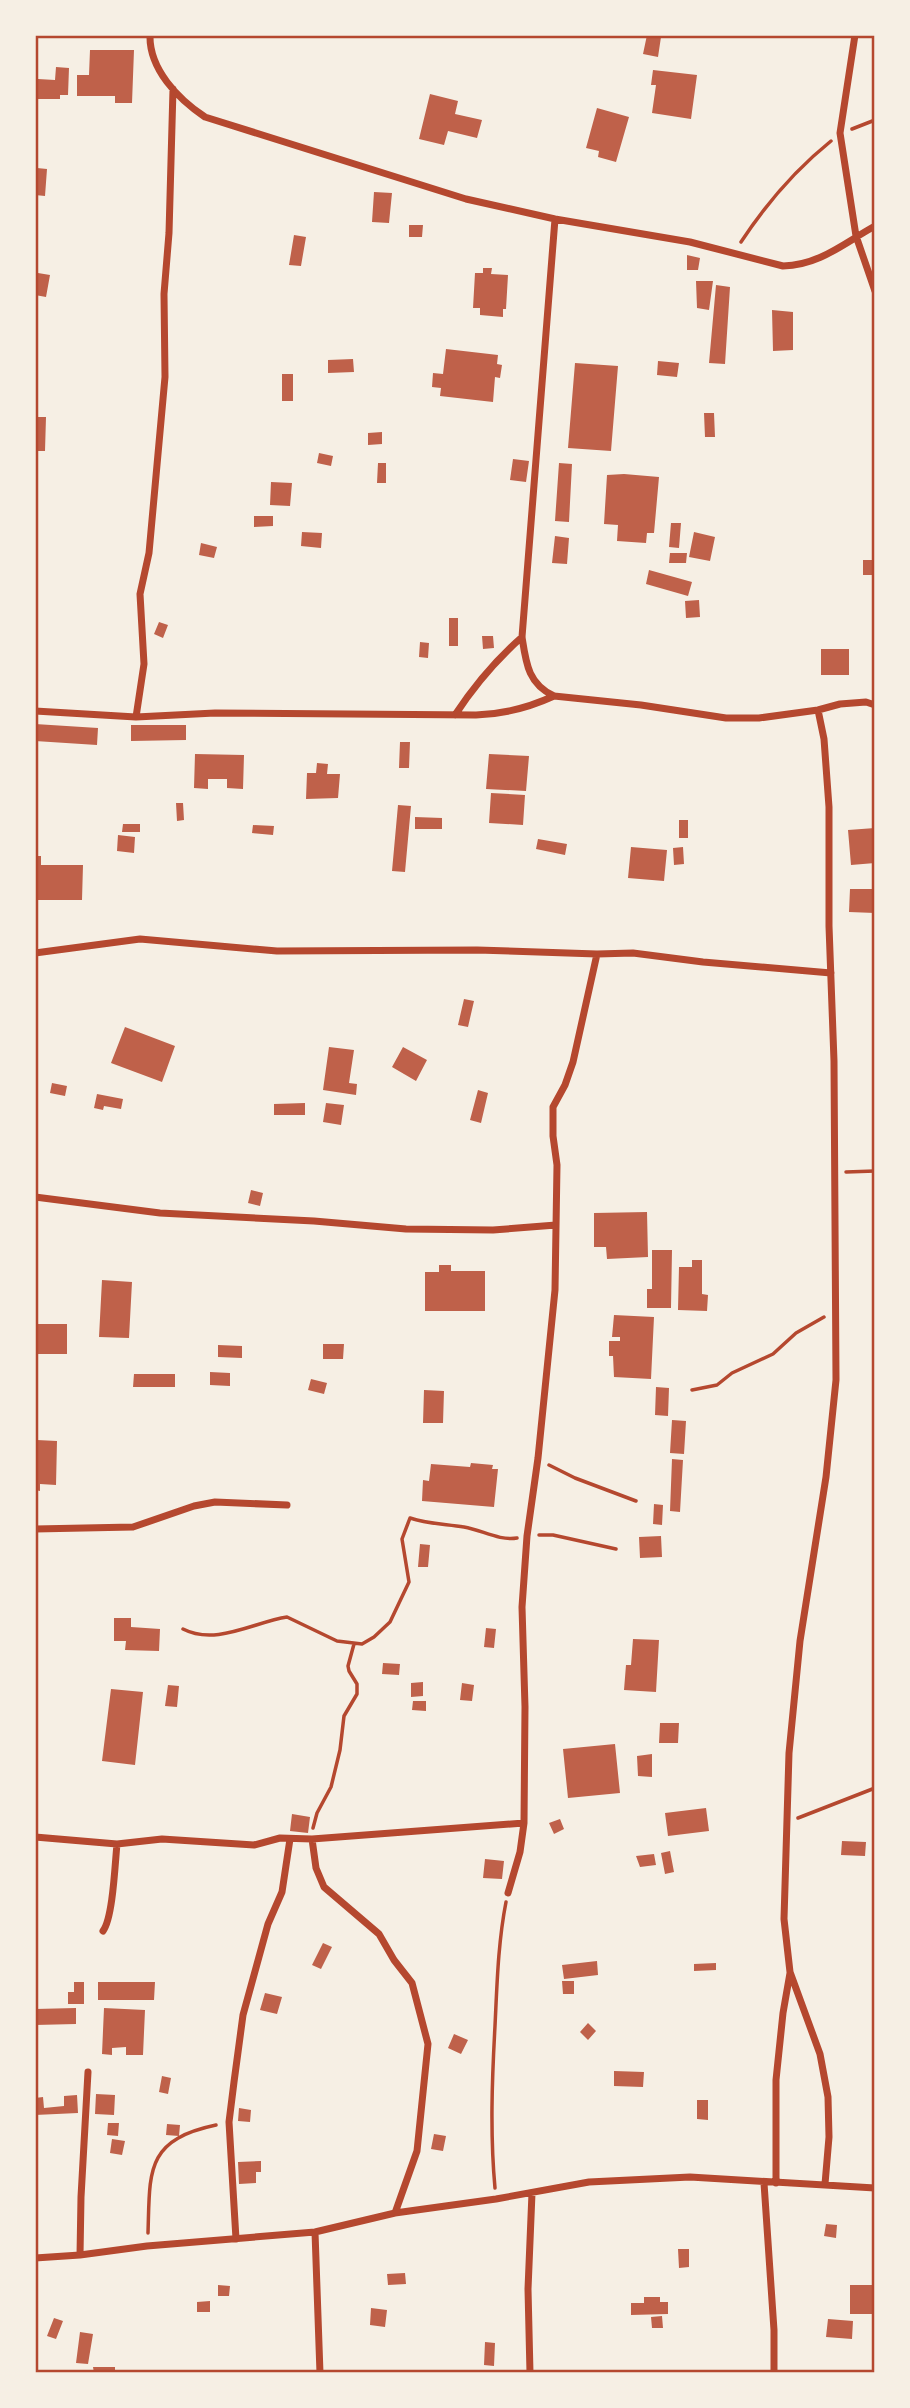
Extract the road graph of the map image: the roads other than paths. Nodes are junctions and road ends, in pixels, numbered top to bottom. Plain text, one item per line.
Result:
1 (150, 35) edge
2 (855, 35) edge
3 (173, 88) junction
4 (555, 219) junction
5 (875, 226) edge
6 (856, 236) junction
7 (875, 291) edge
8 (522, 637) junction
9 (554, 696) junction
10 (875, 705) edge
11 (818, 710) junction
12 (35, 712) edge
13 (455, 715) junction
14 (136, 717) junction
15 (35, 953) edge
16 (597, 954) junction
17 (831, 973) junction
18 (35, 1197) edge
19 (556, 1225) junction
20 (287, 1505) dead end
21 (35, 1528) edge
22 (524, 1823) junction
23 (35, 1837) edge
24 (290, 1839) junction
25 (312, 1839) junction
26 (117, 1844) junction
27 (508, 1894) road end
28 (103, 1931) dead end
29 (790, 1972) junction
30 (88, 2072) dead end
31 (764, 2183) junction
32 (776, 2183) junction
33 (825, 2184) junction
34 (875, 2188) edge
35 (532, 2193) junction
36 (395, 2213) junction
37 (315, 2232) junction
38 (236, 2239) junction
39 (80, 2255) junction
40 (35, 2258) edge
41 (320, 2373) edge
42 (530, 2373) edge
43 (774, 2373) edge

1 - 3 street
2 - 6 street
3 - 4 street
3 - 14 street
4 - 6 street
4 - 8 street
5 - 6 street
6 - 7 street
8 - 9 street
8 - 13 street
9 - 11 street
9 - 13 street
10 - 11 street
11 - 17 street
12 - 14 street
13 - 14 street
15 - 16 street
16 - 17 street
16 - 19 street
17 - 29 street
18 - 19 street
19 - 22 street
20 - 21 street
22 - 25 street
22 - 27 street
23 - 26 street
24 - 25 street
24 - 26 street
24 - 38 street
25 - 36 street
26 - 28 street
29 - 32 street
29 - 33 street
30 - 39 street
31 - 32 street
31 - 35 street
31 - 43 street
32 - 33 street
33 - 34 street
35 - 36 street
35 - 42 street
36 - 37 street
37 - 38 street
37 - 41 street
38 - 39 street
39 - 40 street

